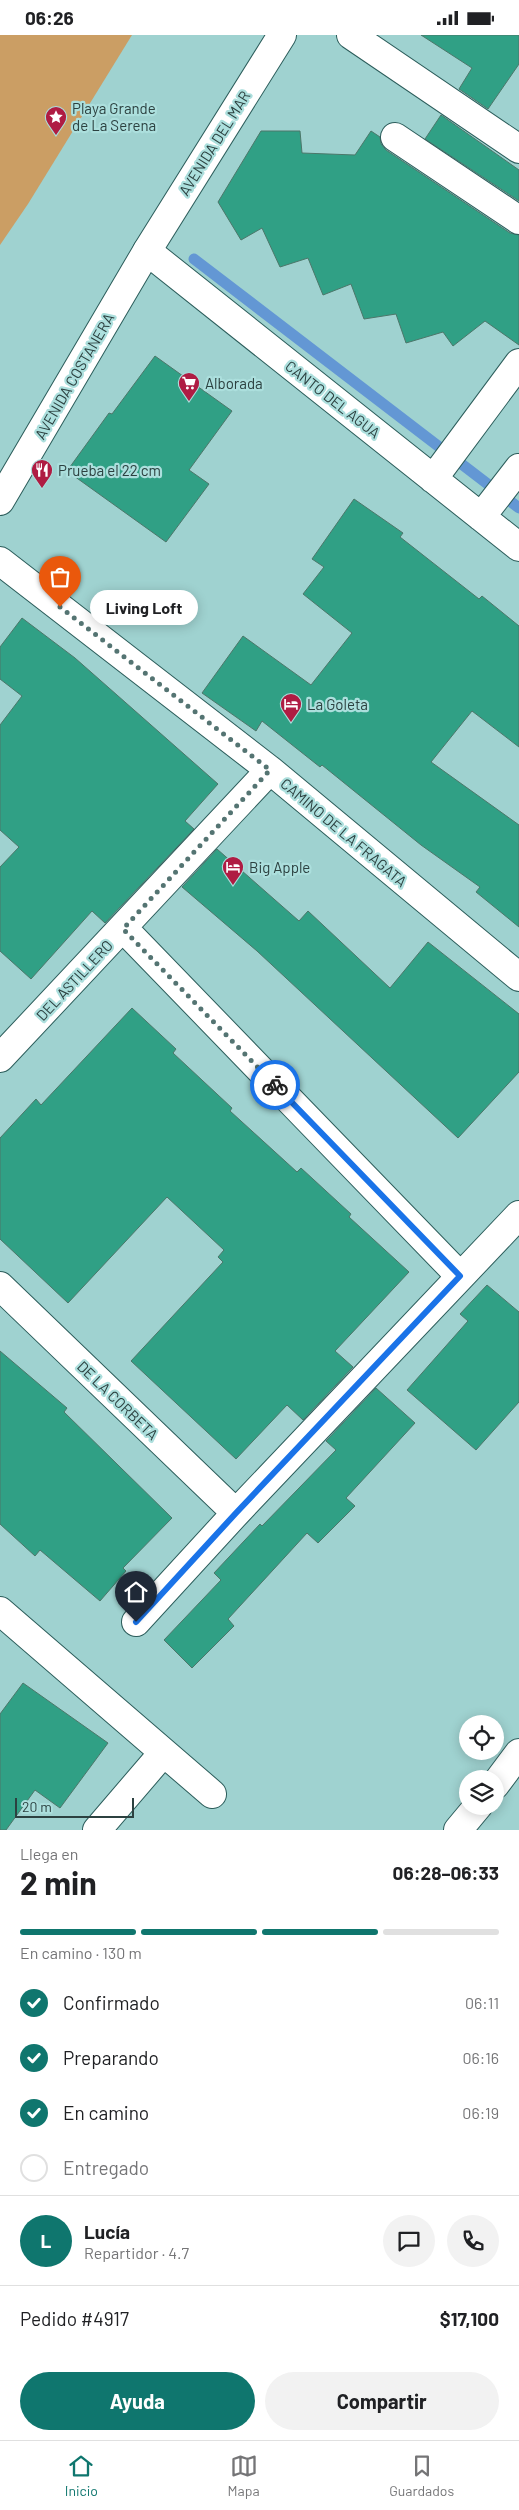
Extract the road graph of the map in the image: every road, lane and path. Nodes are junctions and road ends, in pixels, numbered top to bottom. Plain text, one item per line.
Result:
1 (282, 35) edge
2 (351, 35) edge
3 (395, 137) dead end
4 (519, 149) edge
5 (519, 220) edge
6 (147, 251) junction
7 (519, 363) edge
8 (437, 474) junction
9 (514, 474) edge
10 (0, 501) edge
11 (485, 512) junction
12 (519, 547) edge
13 (0, 561) edge
14 (270, 770) junction
15 (123, 929) junction
16 (519, 977) edge
17 (0, 1059) edge
18 (519, 1215) edge
19 (460, 1276) junction
20 (0, 1286) edge
21 (236, 1513) junction
22 (0, 1611) edge
23 (136, 1622) dead end
24 (163, 1753) junction
25 (519, 1753) edge
26 (504, 1773) edge
27 (212, 1794) dead end
28 (470, 1815) edge
29 (97, 1830) edge
30 (458, 1830) edge

1 - 6 street, AVENIDA DEL MAR
2 - 4 street
3 - 5 street
6 - 8 street, CANTO DEL AGUA
6 - 10 street, AVENIDA COSTANERA
7 - 8 street
8 - 11 street, CANTO DEL AGUA
9 - 11 street
11 - 12 street, CANTO DEL AGUA
13 - 14 street, CAMINO DE LA FRAGATA
14 - 15 street, DEL ASTILLERO
14 - 16 street, CAMINO DE LA FRAGATA
15 - 17 street, DEL ASTILLERO
15 - 19 street
18 - 19 street
19 - 21 street
20 - 21 street, DE LA CORBETA
21 - 23 street
22 - 24 street
24 - 27 street
24 - 29 street
25 - 26 street
28 - 30 street

